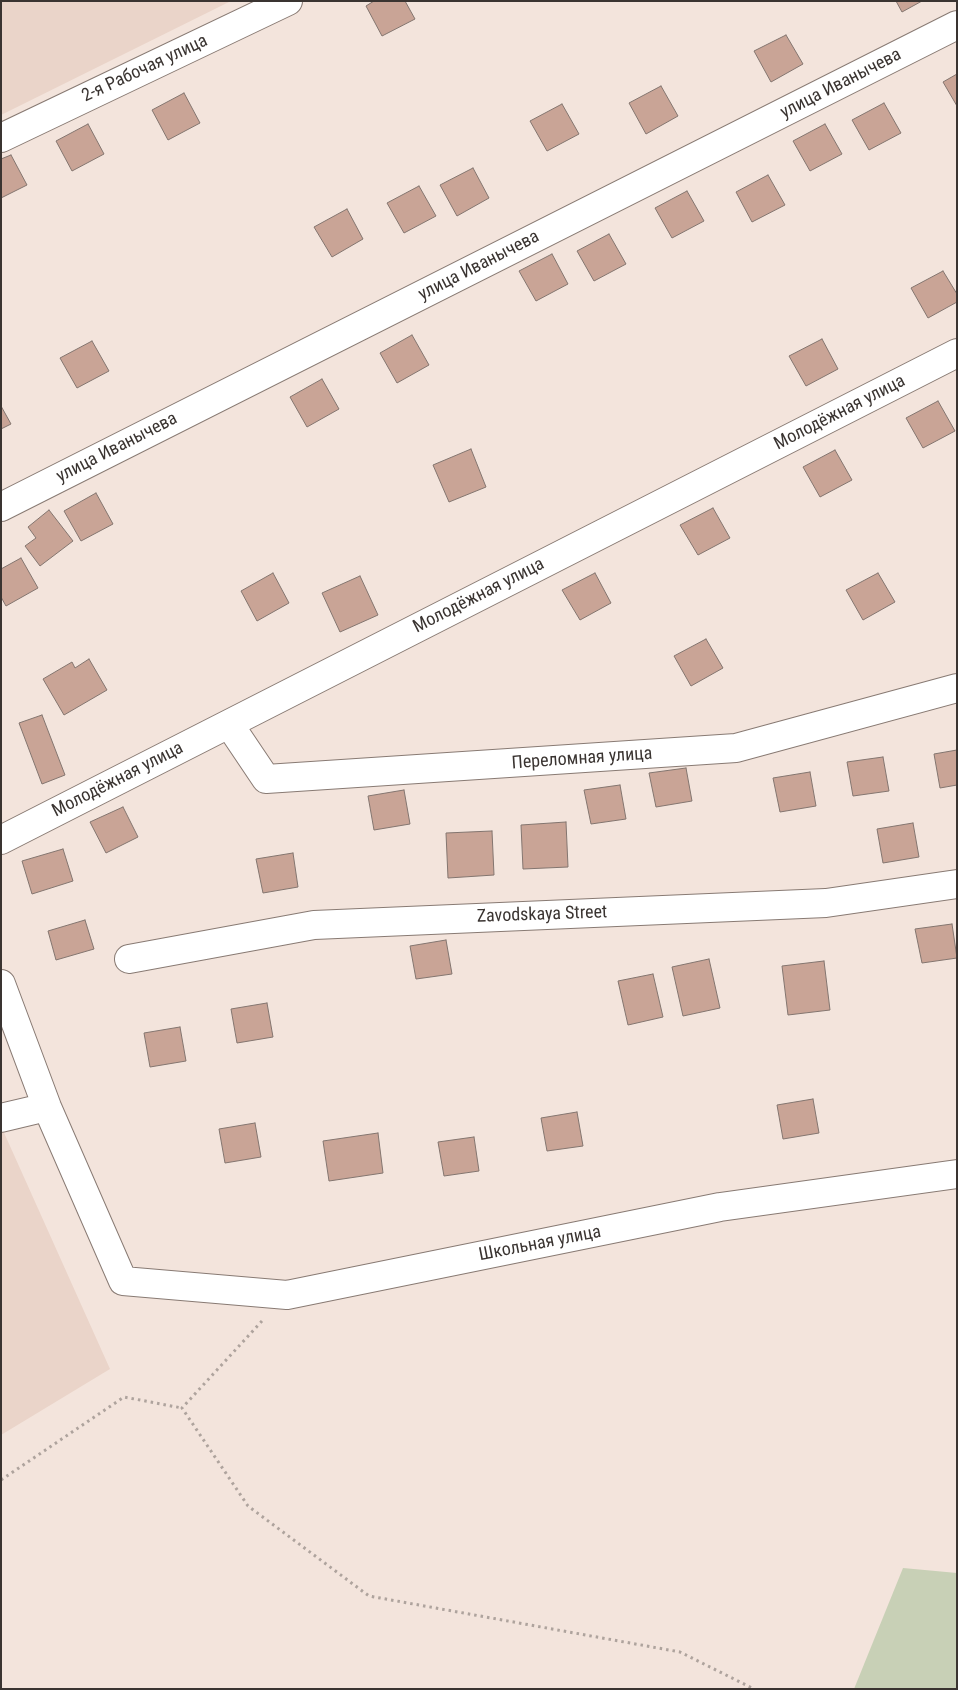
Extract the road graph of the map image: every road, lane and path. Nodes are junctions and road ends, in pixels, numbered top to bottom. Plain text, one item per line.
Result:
1 (288, 1) edge
2 (957, 25) edge
3 (1, 138) edge
4 (957, 353) edge
5 (1, 507) edge
6 (957, 688) edge
7 (229, 724) junction
8 (1, 840) edge
9 (957, 884) edge
10 (129, 959) dead end
11 (1, 984) edge
12 (47, 1106) junction
13 (1, 1118) edge
14 (957, 1174) edge
15 (286, 1295) junction
16 (182, 1408) junction
17 (1, 1480) edge
18 (754, 1689) edge

1 - 3 street, 2-я Рабочая улица
2 - 5 street, улица Иванычева
4 - 7 street, Молодёжная улица
6 - 7 street, Переломная улица
7 - 8 street, Молодёжная улица
9 - 10 street, Zavodskaya Street
11 - 12 street
12 - 13 street
12 - 15 street, Школьная улица
14 - 15 street, Школьная улица
15 - 16 path
16 - 17 path
16 - 18 path

